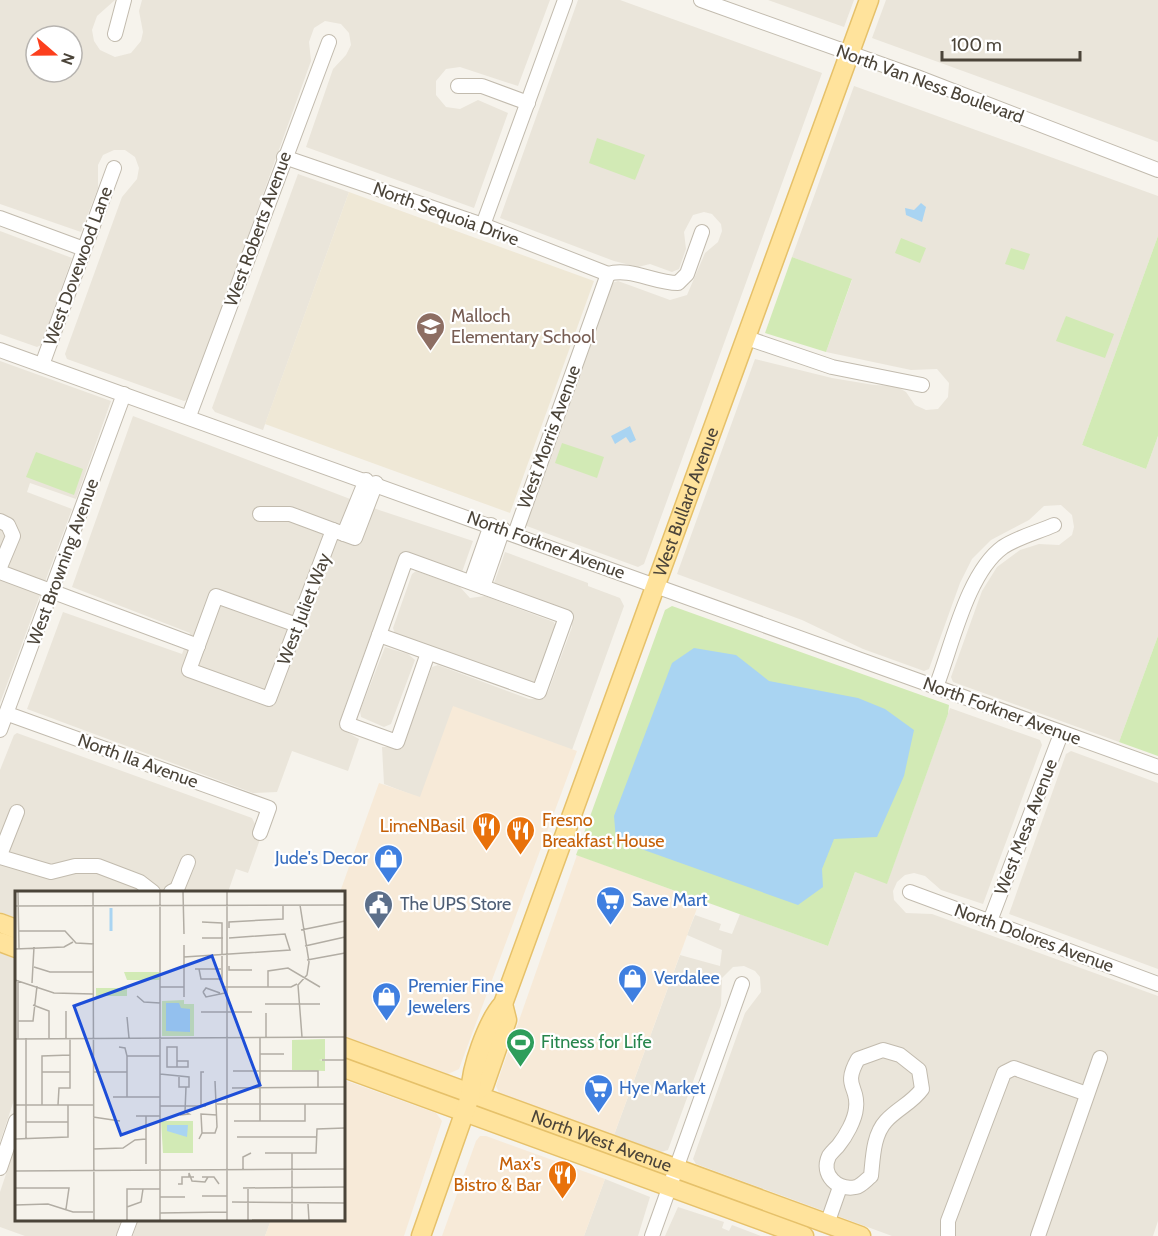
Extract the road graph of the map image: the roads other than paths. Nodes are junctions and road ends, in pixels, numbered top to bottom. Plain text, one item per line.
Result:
1 (124, 0) edge
2 (565, 0) edge
3 (700, 0) edge
4 (869, 0) edge
5 (115, 34) dead end
6 (329, 42) dead end
7 (849, 55) junction
8 (458, 86) dead end
9 (528, 103) junction
10 (284, 157) junction
11 (114, 168) dead end
12 (1158, 170) edge
13 (0, 218) edge
14 (483, 225) junction
15 (702, 232) dead end
16 (84, 249) junction
17 (608, 274) junction
18 (747, 338) junction
19 (0, 350) edge
20 (42, 365) junction
21 (922, 385) dead end
22 (123, 394) junction
23 (189, 416) junction
24 (370, 481) junction
25 (260, 514) dead end
26 (0, 520) edge
27 (1054, 525) dead end
28 (503, 529) junction
29 (344, 534) junction
30 (0, 567) edge
31 (0, 572) edge
32 (477, 584) junction
33 (657, 585) junction
34 (53, 591) junction
35 (297, 625) junction
36 (379, 635) junction
37 (198, 646) junction
38 (428, 653) junction
39 (936, 687) junction
40 (8, 714) junction
41 (0, 730) edge
42 (1061, 734) junction
43 (1158, 768) edge
44 (17, 812) dead end
45 (260, 833) dead end
46 (0, 856) edge
47 (188, 862) dead end
48 (152, 891) edge
49 (174, 891) edge
50 (910, 892) dead end
51 (990, 921) junction
52 (0, 923) edge
53 (15, 929) edge
54 (0, 942) edge
55 (15, 948) edge
56 (742, 984) dead end
57 (1158, 984) edge
58 (345, 1047) edge
59 (1100, 1058) dead end
60 (345, 1068) edge
61 (471, 1094) junction
62 (1087, 1094) junction
63 (464, 1112) junction
64 (15, 1124) edge
65 (0, 1168) edge
66 (676, 1169) junction
67 (669, 1187) junction
68 (840, 1187) junction
69 (130, 1221) edge
70 (827, 1224) junction
71 (124, 1236) edge
72 (421, 1236) edge
73 (652, 1236) edge
74 (804, 1236) edge
75 (861, 1236) edge
76 (948, 1236) edge
77 (1038, 1236) edge

1 - 5 street
2 - 9 street
3 - 7 street, North Van Ness Boulevard
4 - 7 main road, West Bullard Avenue
6 - 10 street, West Roberts Avenue
7 - 12 street, North Van Ness Boulevard
7 - 18 main road, West Bullard Avenue
8 - 9 street
9 - 14 street
10 - 14 street, North Sequoia Drive
10 - 23 street, West Roberts Avenue
11 - 16 street, West Dovewood Lane
13 - 16 street
14 - 17 street, North Sequoia Drive
15 - 17 street, North Sequoia Drive
16 - 20 street, West Dovewood Lane
17 - 28 street, West Morris Avenue
18 - 21 street
18 - 33 main road, West Bullard Avenue
19 - 20 street, North Forkner Avenue
20 - 22 street, North Forkner Avenue
22 - 23 street, North Forkner Avenue
22 - 34 street, West Browning Avenue
23 - 24 street, North Forkner Avenue
24 - 28 street, North Forkner Avenue
24 - 29 street, West Juliet Way
25 - 29 street
26 - 30 street
27 - 39 street
28 - 32 street, West Morris Avenue
28 - 33 street, North Forkner Avenue
29 - 35 street, West Juliet Way
31 - 34 street
32 - 36 street
32 - 38 street
33 - 39 street, North Forkner Avenue
33 - 61 main road, West Bullard Avenue
34 - 37 street
34 - 40 street, West Browning Avenue
35 - 37 street
35 - 37 street, West Juliet Way
36 - 38 street
36 - 38 street
39 - 42 street, North Forkner Avenue
40 - 41 street, West Browning Avenue
40 - 45 street, North Ila Avenue
42 - 43 street, North Forkner Avenue
42 - 51 street, West Mesa Avenue
44 - 46 street
46 - 48 street
47 - 49 street
50 - 51 street, North Dolores Avenue
51 - 57 street, North Dolores Avenue
52 - 53 main road
54 - 55 main road
56 - 66 street
58 - 61 main road, North West Avenue
59 - 62 street
60 - 63 main road, North West Avenue
61 - 63 main road, West Bullard Avenue
61 - 66 main road, North West Avenue
62 - 76 street
62 - 77 street
63 - 67 main road, North West Avenue
63 - 72 main road, West Bullard Avenue
64 - 65 street
66 - 67 street
66 - 70 main road, North West Avenue
67 - 73 street
67 - 74 main road, North West Avenue
68 - 68 street
68 - 70 street
69 - 71 street
70 - 75 main road, North West Avenue

